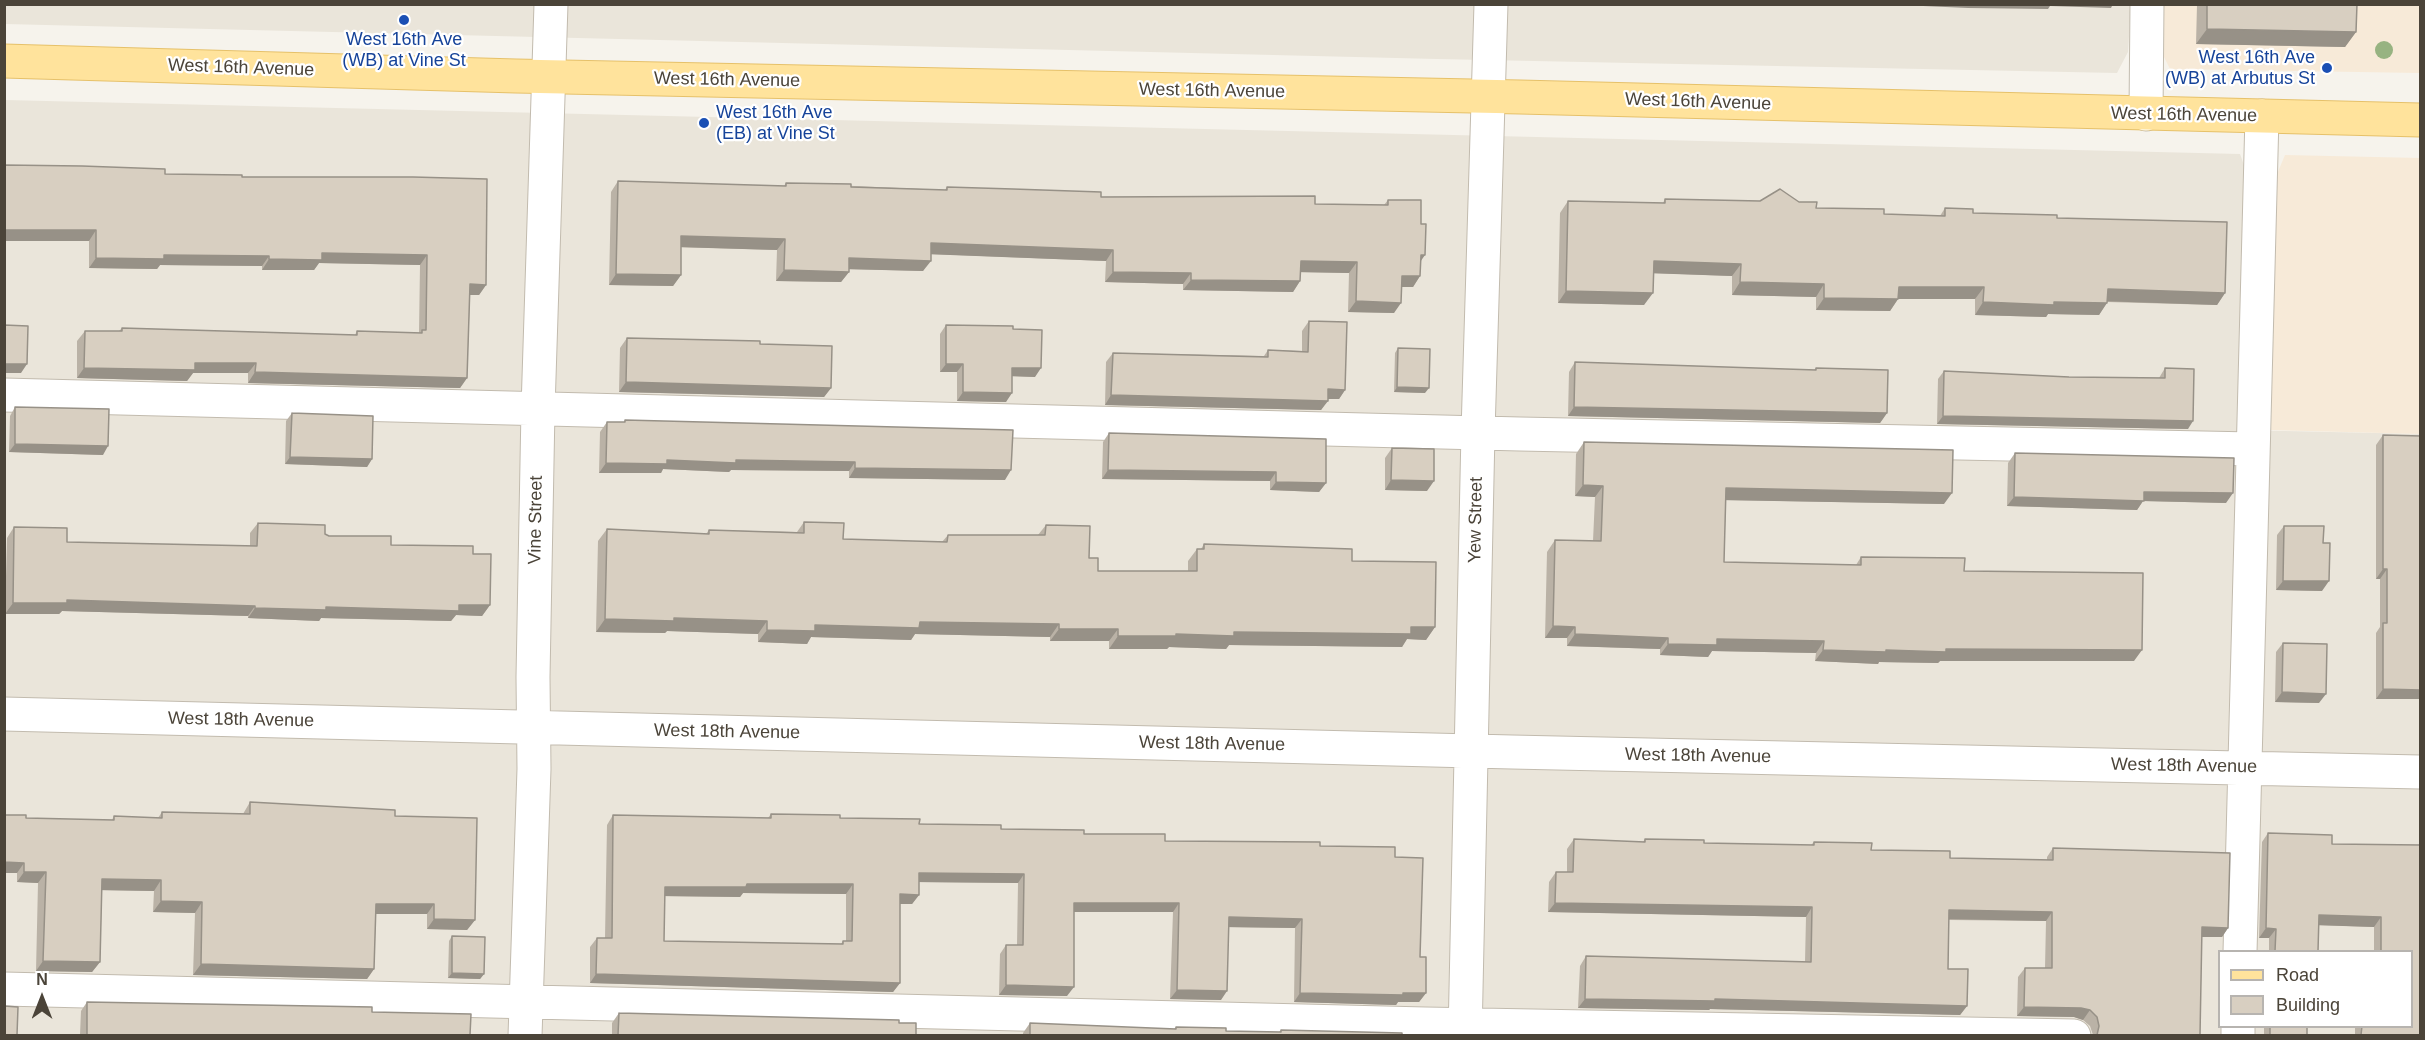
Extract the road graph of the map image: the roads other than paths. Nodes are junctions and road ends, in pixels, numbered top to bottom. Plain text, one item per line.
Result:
1 (551, 4) edge
2 (1491, 4) edge
3 (2147, 4) edge
4 (4, 61) edge
5 (548, 76) junction
6 (1489, 97) junction
7 (2145, 114) junction
8 (2262, 116) junction
9 (2421, 120) edge
10 (4, 395) edge
11 (538, 409) junction
12 (1478, 432) junction
13 (2252, 448) junction
14 (4, 714) edge
15 (533, 727) junction
16 (1471, 751) junction
17 (2244, 768) junction
18 (2421, 772) edge
19 (2240, 950) edge
20 (4, 990) edge
21 (526, 1002) junction
22 (1465, 1030) edge
23 (525, 1035) edge
24 (2074, 1035) edge

1 - 5 street, Vine Street
2 - 6 street, Yew Street
3 - 7 street
4 - 5 main road, West 16th Avenue
5 - 6 main road, West 16th Avenue
5 - 11 street, Vine Street
6 - 7 main road, West 16th Avenue
6 - 12 street, Yew Street
7 - 8 main road, West 16th Avenue
8 - 9 main road, West 16th Avenue
8 - 13 street
10 - 11 street
11 - 12 street
11 - 15 street, Vine Street
12 - 13 street
12 - 16 street, Yew Street
13 - 17 street
14 - 15 street, West 18th Avenue
15 - 16 street, West 18th Avenue
15 - 21 street, Vine Street
16 - 17 street, West 18th Avenue
16 - 22 street, Yew Street
17 - 18 street, West 18th Avenue
17 - 19 street
20 - 21 street
21 - 22 street
21 - 23 street, Vine Street
22 - 24 street

